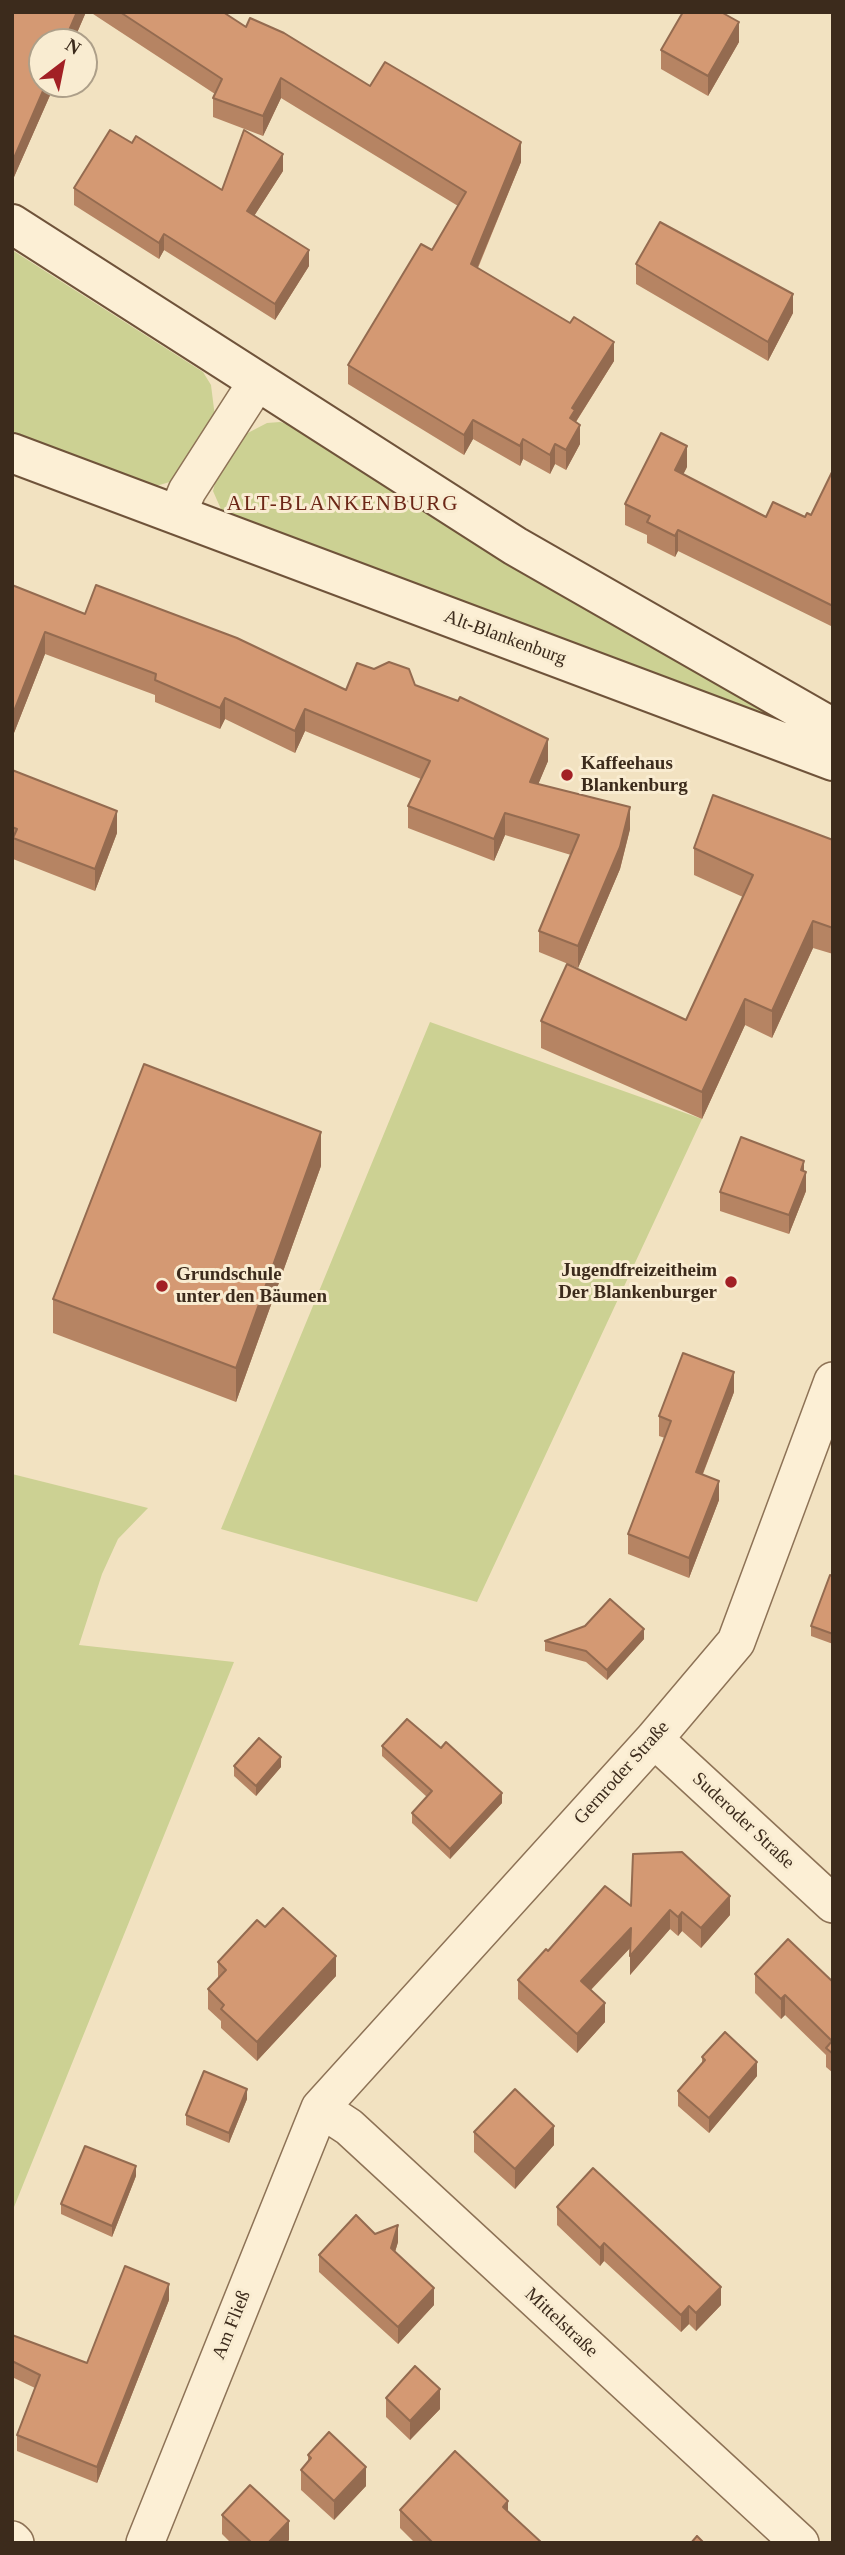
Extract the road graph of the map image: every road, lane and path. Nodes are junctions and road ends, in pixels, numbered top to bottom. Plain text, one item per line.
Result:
1 (12, 224) edge
2 (257, 382) junction
3 (12, 453) edge
4 (177, 515) junction
5 (833, 728) edge
6 (833, 761) edge
7 (833, 1381) edge
8 (654, 1739) junction
9 (833, 1904) edge
10 (320, 2108) junction
11 (145, 2543) edge
12 (800, 2543) edge

1 - 2 main road
2 - 4 street
2 - 5 main road
3 - 4 main road, Alt-Blankenburg
4 - 6 main road, Alt-Blankenburg
7 - 8 street, Gernroder Straße
8 - 9 street, Suderoder Straße
8 - 10 street, Gernroder Straße
10 - 11 street, Am Fließ
10 - 12 street, Mittelstraße

